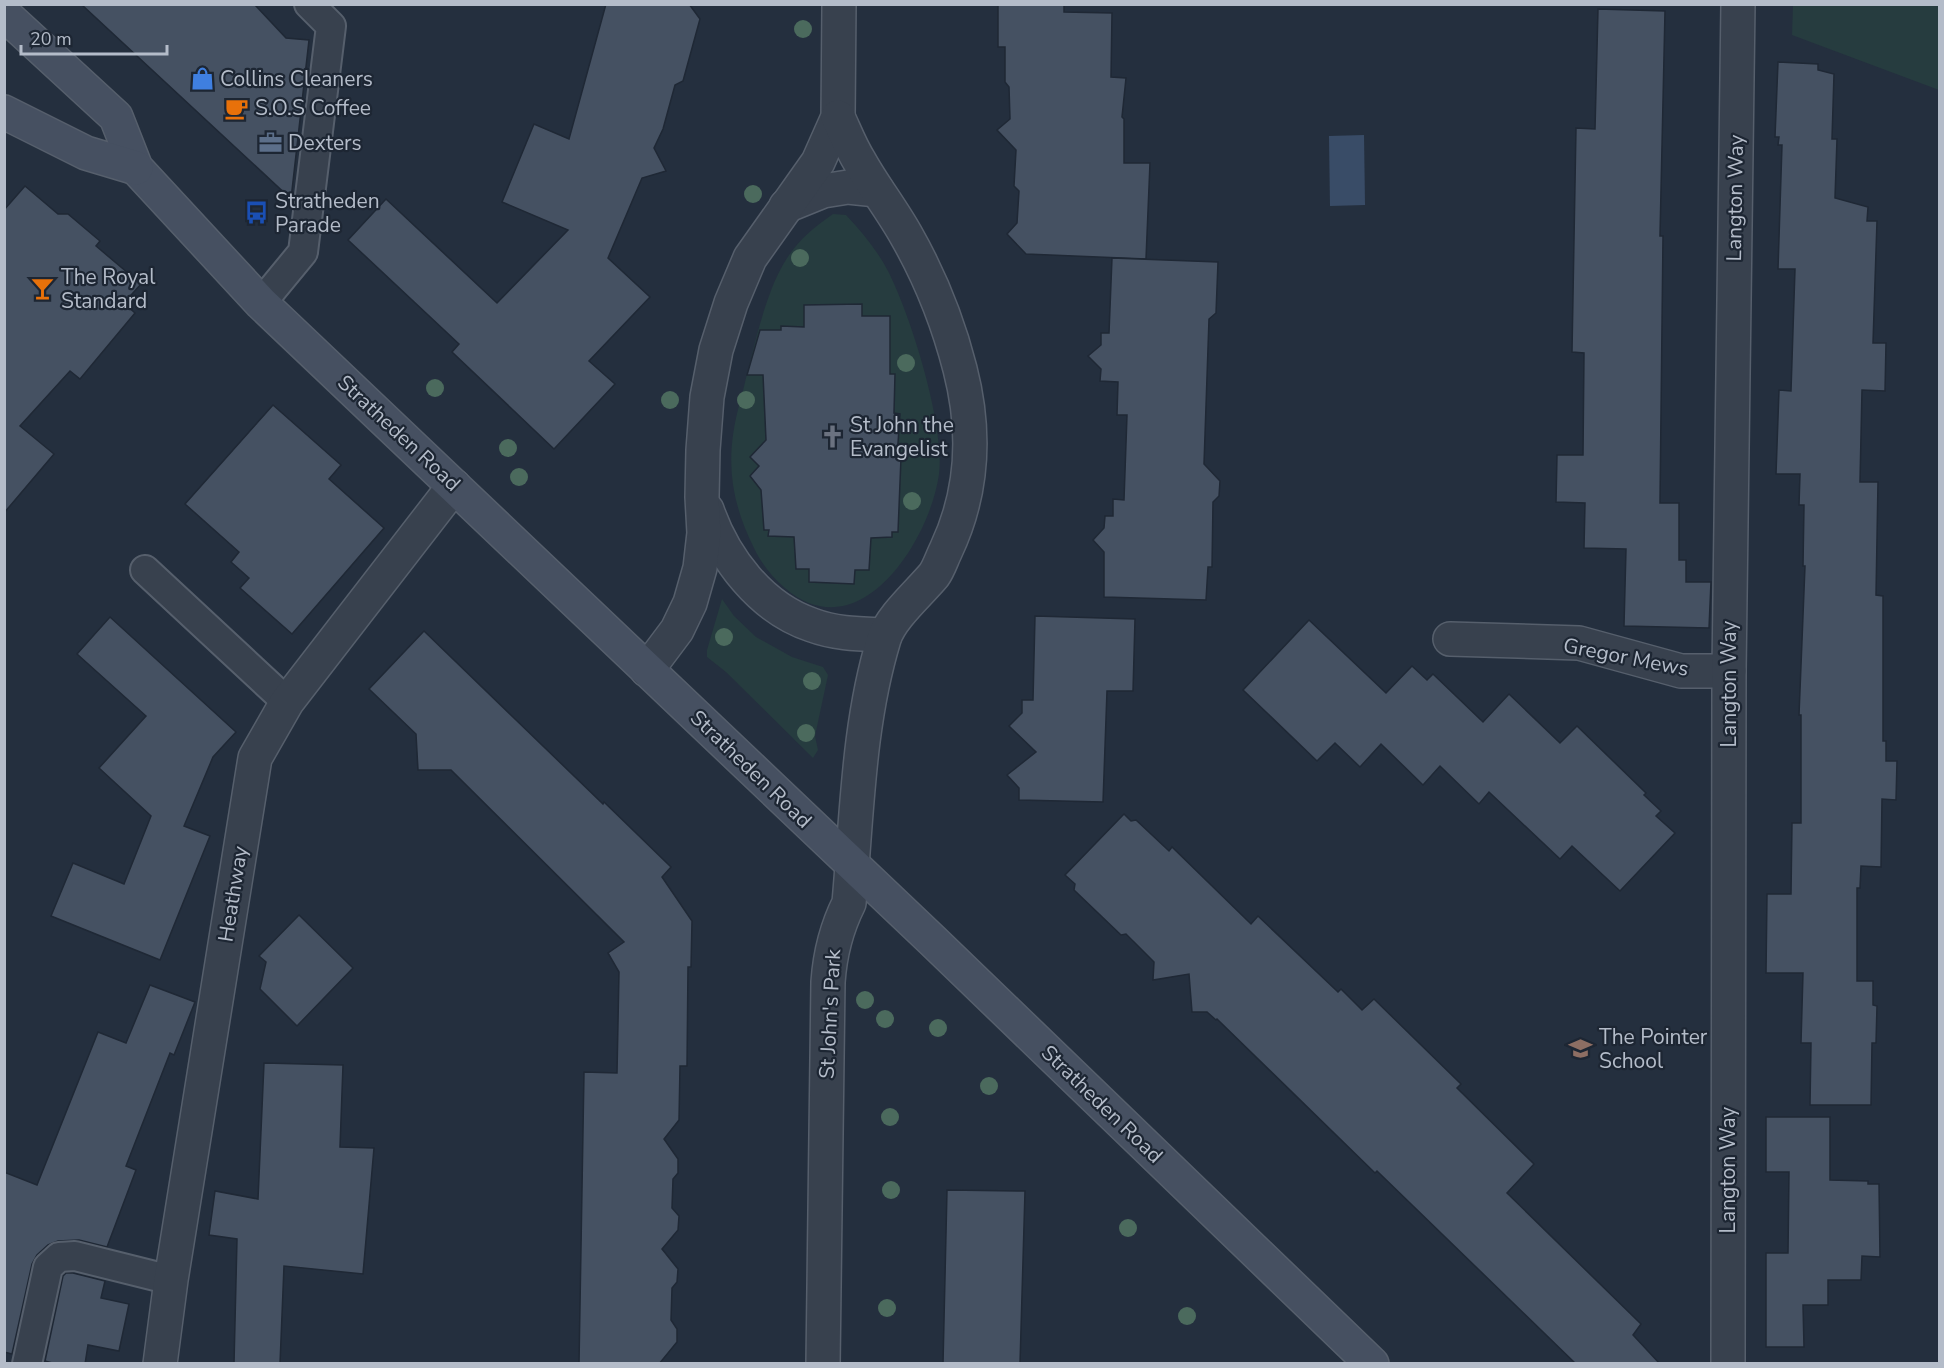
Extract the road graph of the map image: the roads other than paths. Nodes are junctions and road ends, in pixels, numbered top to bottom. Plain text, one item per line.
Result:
1 (309, 4) edge
2 (839, 4) edge
3 (1738, 4) edge
4 (6, 21) edge
5 (4, 112) edge
6 (838, 117) junction
7 (136, 168) junction
8 (877, 190) junction
9 (786, 206) junction
10 (261, 303) junction
11 (454, 486) junction
12 (702, 497) junction
13 (145, 570) dead end
14 (885, 635) junction
15 (1450, 639) dead end
16 (647, 670) junction
17 (1729, 671) junction
18 (287, 702) junction
19 (852, 866) junction
20 (171, 1280) junction
21 (27, 1364) edge
22 (160, 1364) edge
23 (823, 1364) edge
24 (1372, 1364) edge
25 (1728, 1364) edge

1 - 10 lane
2 - 6 street, St John's Park
3 - 17 street, Langton Way
4 - 7 main road, Stratheden Road
5 - 7 main road
6 - 8 street, St John's Park
6 - 9 street, St John's Park
7 - 10 main road, Stratheden Road
8 - 9 street
8 - 14 street, St John's Park
9 - 12 street, St John's Park
10 - 11 main road, Stratheden Road
11 - 16 main road, Stratheden Road
11 - 18 street, Heathway
12 - 14 street, St John's Park
12 - 16 street, St John's Park
13 - 18 lane
14 - 19 street, St John's Park
15 - 17 street, Gregor Mews
16 - 19 main road, Stratheden Road
17 - 25 street, Langton Way
18 - 20 street, Heathway
19 - 23 street, St John's Park
19 - 24 main road, Stratheden Road
20 - 21 lane
20 - 22 street, Heathway

